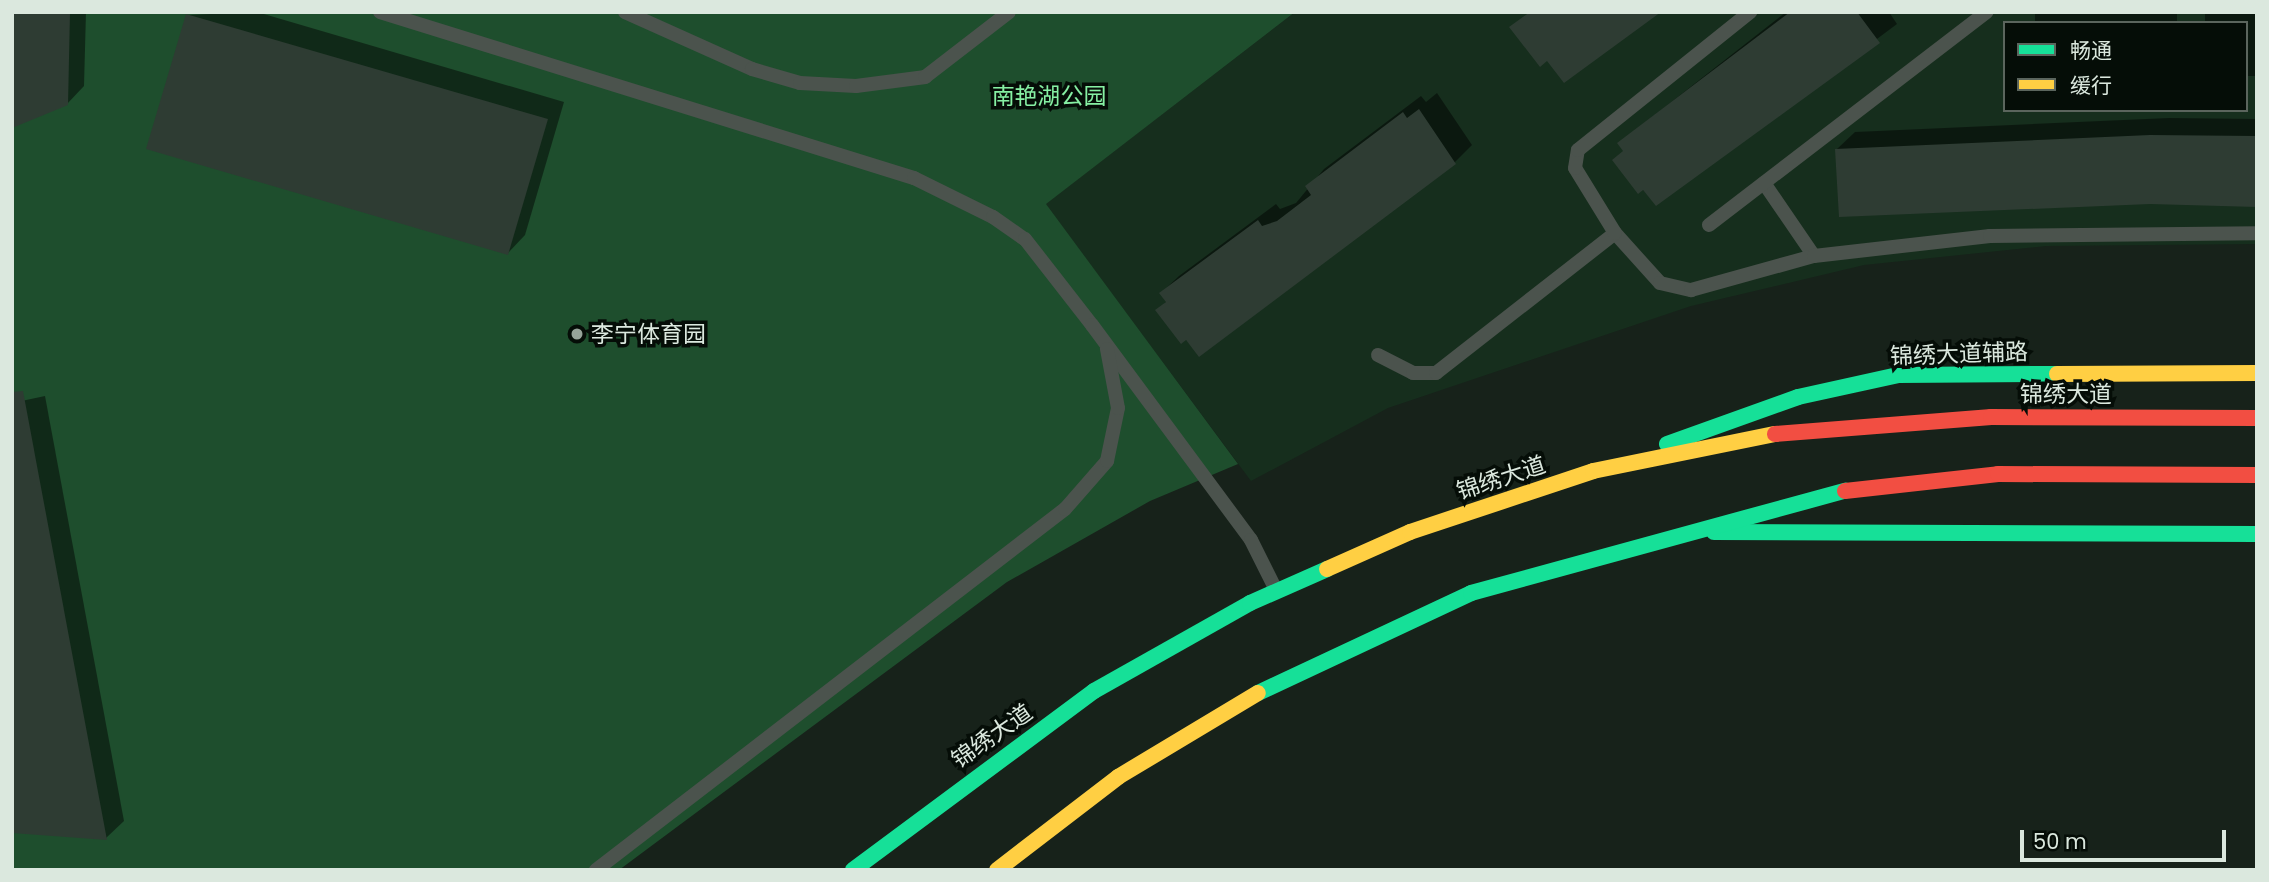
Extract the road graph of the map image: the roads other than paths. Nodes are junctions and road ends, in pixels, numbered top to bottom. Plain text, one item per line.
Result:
1 (380, 12) edge
2 (625, 12) edge
3 (1009, 12) edge
4 (1750, 12) edge
5 (1987, 12) edge
6 (1764, 183) junction
7 (1709, 225) dead end
8 (1615, 233) junction
9 (2257, 233) edge
10 (1814, 256) junction
11 (1106, 345) junction
12 (1378, 355) dead end
13 (2257, 373) edge
14 (2257, 418) edge
15 (1593, 471) junction
16 (2257, 475) edge
17 (1705, 532) junction
18 (2257, 534) edge
19 (1276, 591) junction
20 (596, 870) edge
21 (853, 870) edge
22 (997, 870) edge

1 - 11 lane
2 - 3 lane
4 - 8 lane
5 - 6 lane
6 - 7 lane
6 - 10 lane
8 - 10 lane
8 - 12 lane
9 - 10 lane
11 - 19 lane
11 - 20 lane
13 - 15 main road, 锦绣大道辅路
14 - 15 main road, 锦绣大道
15 - 19 main road, 锦绣大道
16 - 17 main road
17 - 18 main road
17 - 22 main road
19 - 21 main road, 锦绣大道

